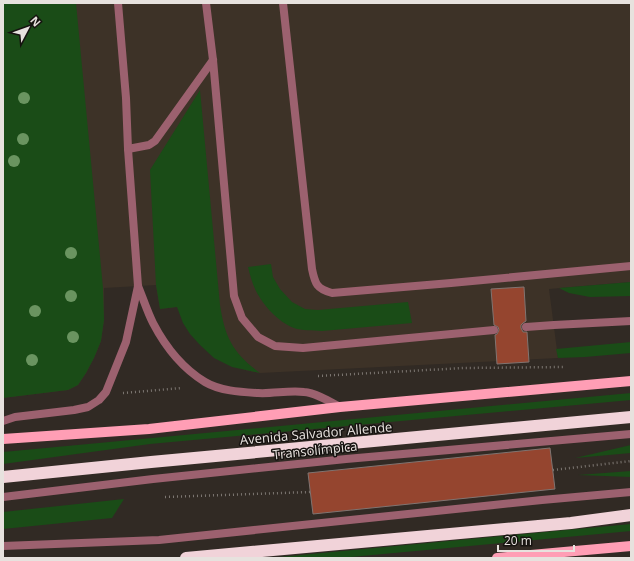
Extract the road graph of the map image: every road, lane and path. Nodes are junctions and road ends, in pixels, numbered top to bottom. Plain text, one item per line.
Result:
1 (118, 3) edge
2 (206, 3) edge
3 (283, 3) edge
4 (213, 60) junction
5 (128, 149) junction
6 (631, 266) edge
7 (138, 286) junction
8 (631, 321) edge
9 (526, 327) dead end
10 (494, 330) dead end
11 (631, 381) edge
12 (340, 407) junction
13 (631, 417) edge
14 (3, 421) edge
15 (631, 434) edge
16 (3, 439) edge
17 (631, 461) edge
18 (553, 470) dead end
19 (3, 477) edge
20 (311, 492) dead end
21 (631, 492) edge
22 (3, 497) edge
23 (163, 497) dead end
24 (631, 515) edge
25 (3, 546) edge
26 (631, 546) edge
27 (186, 558) edge
28 (497, 558) edge

1 - 5 lane
2 - 4 lane
3 - 6 lane
4 - 5 lane
4 - 10 lane
5 - 7 lane
7 - 12 lane
7 - 14 lane
8 - 9 lane
11 - 12 main road, Avenida Salvador Allende
12 - 16 main road, Avenida Salvador Allende
13 - 19 highway, Avenida Salvador Allende
15 - 22 lane, Transolímpica
17 - 18 path
20 - 23 path
21 - 25 lane
24 - 27 highway
26 - 28 main road

